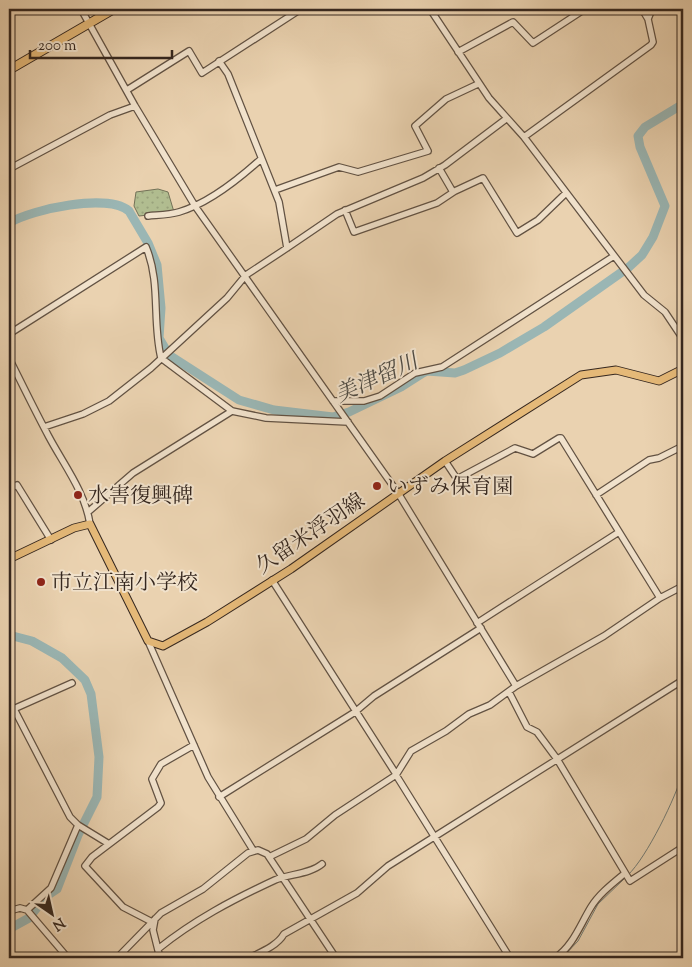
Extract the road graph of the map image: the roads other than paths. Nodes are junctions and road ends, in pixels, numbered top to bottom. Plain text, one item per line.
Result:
1 (82, 9) edge
2 (114, 9) edge
3 (301, 9) edge
4 (430, 9) edge
5 (585, 9) edge
6 (642, 9) edge
7 (652, 9) edge
8 (648, 19) junction
9 (89, 23) junction
10 (458, 52) junction
11 (219, 61) junction
12 (9, 70) edge
13 (478, 84) junction
14 (127, 90) junction
15 (135, 106) junction
16 (506, 119) junction
17 (524, 137) junction
18 (261, 159) junction
19 (439, 168) junction
20 (9, 169) edge
21 (275, 190) junction
22 (453, 192) junction
23 (566, 192) junction
24 (195, 206) junction
25 (345, 210) junction
26 (148, 216) dead end
27 (286, 248) junction
28 (614, 256) junction
29 (246, 276) junction
30 (9, 334) edge
31 (683, 339) edge
32 (162, 357) junction
33 (9, 358) edge
34 (683, 369) edge
35 (335, 403) junction
36 (232, 411) junction
37 (348, 422) junction
38 (44, 427) junction
39 (683, 446) edge
40 (445, 461) junction
41 (9, 489) edge
42 (398, 493) junction
43 (596, 495) junction
44 (88, 512) junction
45 (90, 524) junction
46 (619, 532) junction
47 (51, 540) junction
48 (9, 560) edge
49 (272, 580) junction
50 (683, 586) edge
51 (660, 598) junction
52 (479, 625) junction
53 (148, 641) junction
54 (683, 680) edge
55 (72, 683) dead end
56 (516, 686) junction
57 (509, 692) junction
58 (11, 710) edge
59 (356, 712) junction
60 (194, 745) junction
61 (558, 758) junction
62 (396, 775) junction
63 (219, 797) junction
64 (79, 825) junction
65 (433, 836) junction
66 (109, 844) junction
67 (683, 847) edge
68 (253, 850) junction
69 (270, 857) junction
70 (322, 864) dead end
71 (626, 876) junction
72 (283, 877) junction
73 (9, 911) edge
74 (28, 911) junction
75 (311, 918) junction
76 (153, 920) junction
77 (158, 949) junction
78 (68, 958) edge
79 (118, 958) edge
80 (160, 958) edge
81 (249, 958) edge
82 (336, 958) edge
83 (510, 958) edge
84 (555, 958) edge

1 - 9 street
2 - 9 highway
3 - 11 street
4 - 10 street
5 - 10 street
6 - 8 street
7 - 8 street
8 - 17 street
9 - 12 highway
9 - 14 street
10 - 13 street
11 - 14 street
11 - 18 street
13 - 16 street
13 - 21 street
14 - 15 street
15 - 20 street
15 - 24 street
16 - 17 street
16 - 19 street
17 - 23 street
18 - 21 street
18 - 24 street
19 - 22 street
19 - 25 street
21 - 27 street
22 - 23 street
22 - 25 street
23 - 28 street
24 - 26 street
24 - 29 street
25 - 27 street
27 - 29 street
28 - 31 street
28 - 35 street
29 - 32 street
29 - 35 street
30 - 32 street
32 - 36 street
32 - 38 street
33 - 38 street
34 - 40 main road, 久留米浮羽線
35 - 37 street
36 - 37 street
36 - 44 street
37 - 42 street
38 - 44 street
39 - 43 street
40 - 42 main road, 久留米浮羽線
40 - 43 street
41 - 47 street
42 - 49 main road, 久留米浮羽線
42 - 52 street
43 - 46 street
44 - 45 street
45 - 47 main road
45 - 53 main road
46 - 51 street
46 - 52 street
47 - 48 main road
49 - 53 main road, 久留米浮羽線
49 - 59 street
50 - 51 street
51 - 56 street
52 - 56 street
52 - 59 street
53 - 60 street
54 - 61 street
55 - 58 street
56 - 57 street
57 - 61 street
57 - 62 street
58 - 64 street
59 - 62 street
59 - 63 street
60 - 63 street
60 - 66 street
61 - 65 street
61 - 71 street
62 - 65 street
62 - 69 street
63 - 68 street
64 - 66 street
64 - 74 street
65 - 75 street
65 - 83 street
66 - 76 street
67 - 71 street
68 - 69 street
68 - 76 street
69 - 72 street
70 - 72 street
71 - 84 street
72 - 75 street
72 - 77 street
73 - 74 street
74 - 78 street
75 - 81 street
75 - 82 street
76 - 77 street
76 - 79 street
77 - 80 street

